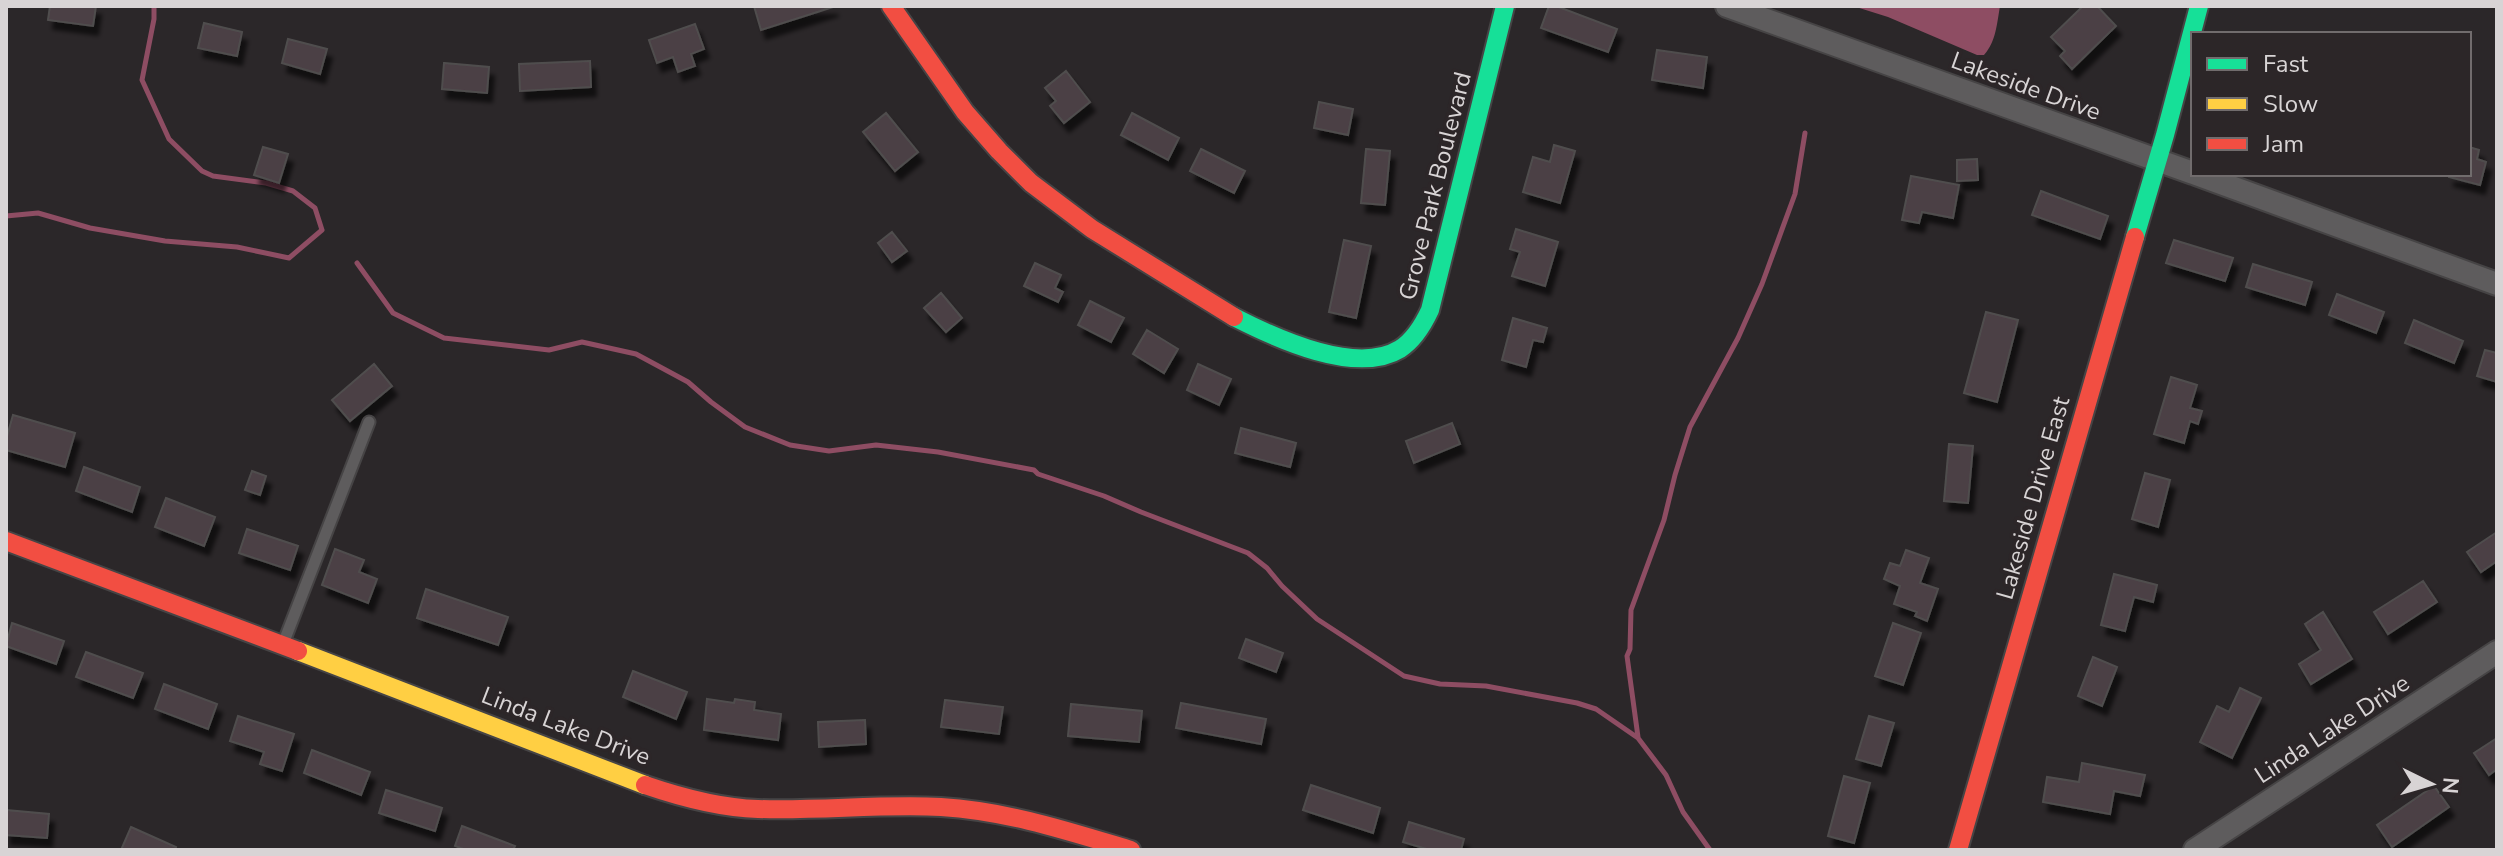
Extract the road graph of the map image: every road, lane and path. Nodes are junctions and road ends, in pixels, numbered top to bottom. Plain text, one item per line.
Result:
1 (891, 6) edge
2 (1505, 6) edge
3 (1727, 6) edge
4 (2199, 6) edge
5 (2192, 32) edge
6 (2191, 35) edge
7 (2157, 160) junction
8 (2191, 173) edge
9 (2200, 176) edge
10 (2497, 284) edge
11 (369, 422) dead end
12 (6, 541) edge
13 (283, 645) junction
14 (2497, 652) edge
15 (1131, 850) edge
16 (1958, 850) edge
17 (2195, 850) edge

1 - 2 street, Grove Park Boulevard
3 - 7 street, Lakeside Drive
4 - 5 street
6 - 7 street
7 - 8 street, Lakeside Drive
7 - 16 street, Lakeside Drive East
9 - 10 street, Lakeside Drive
11 - 13 lane
12 - 13 street, Linda Lake Drive
13 - 15 street, Linda Lake Drive
14 - 17 street, Linda Lake Drive

